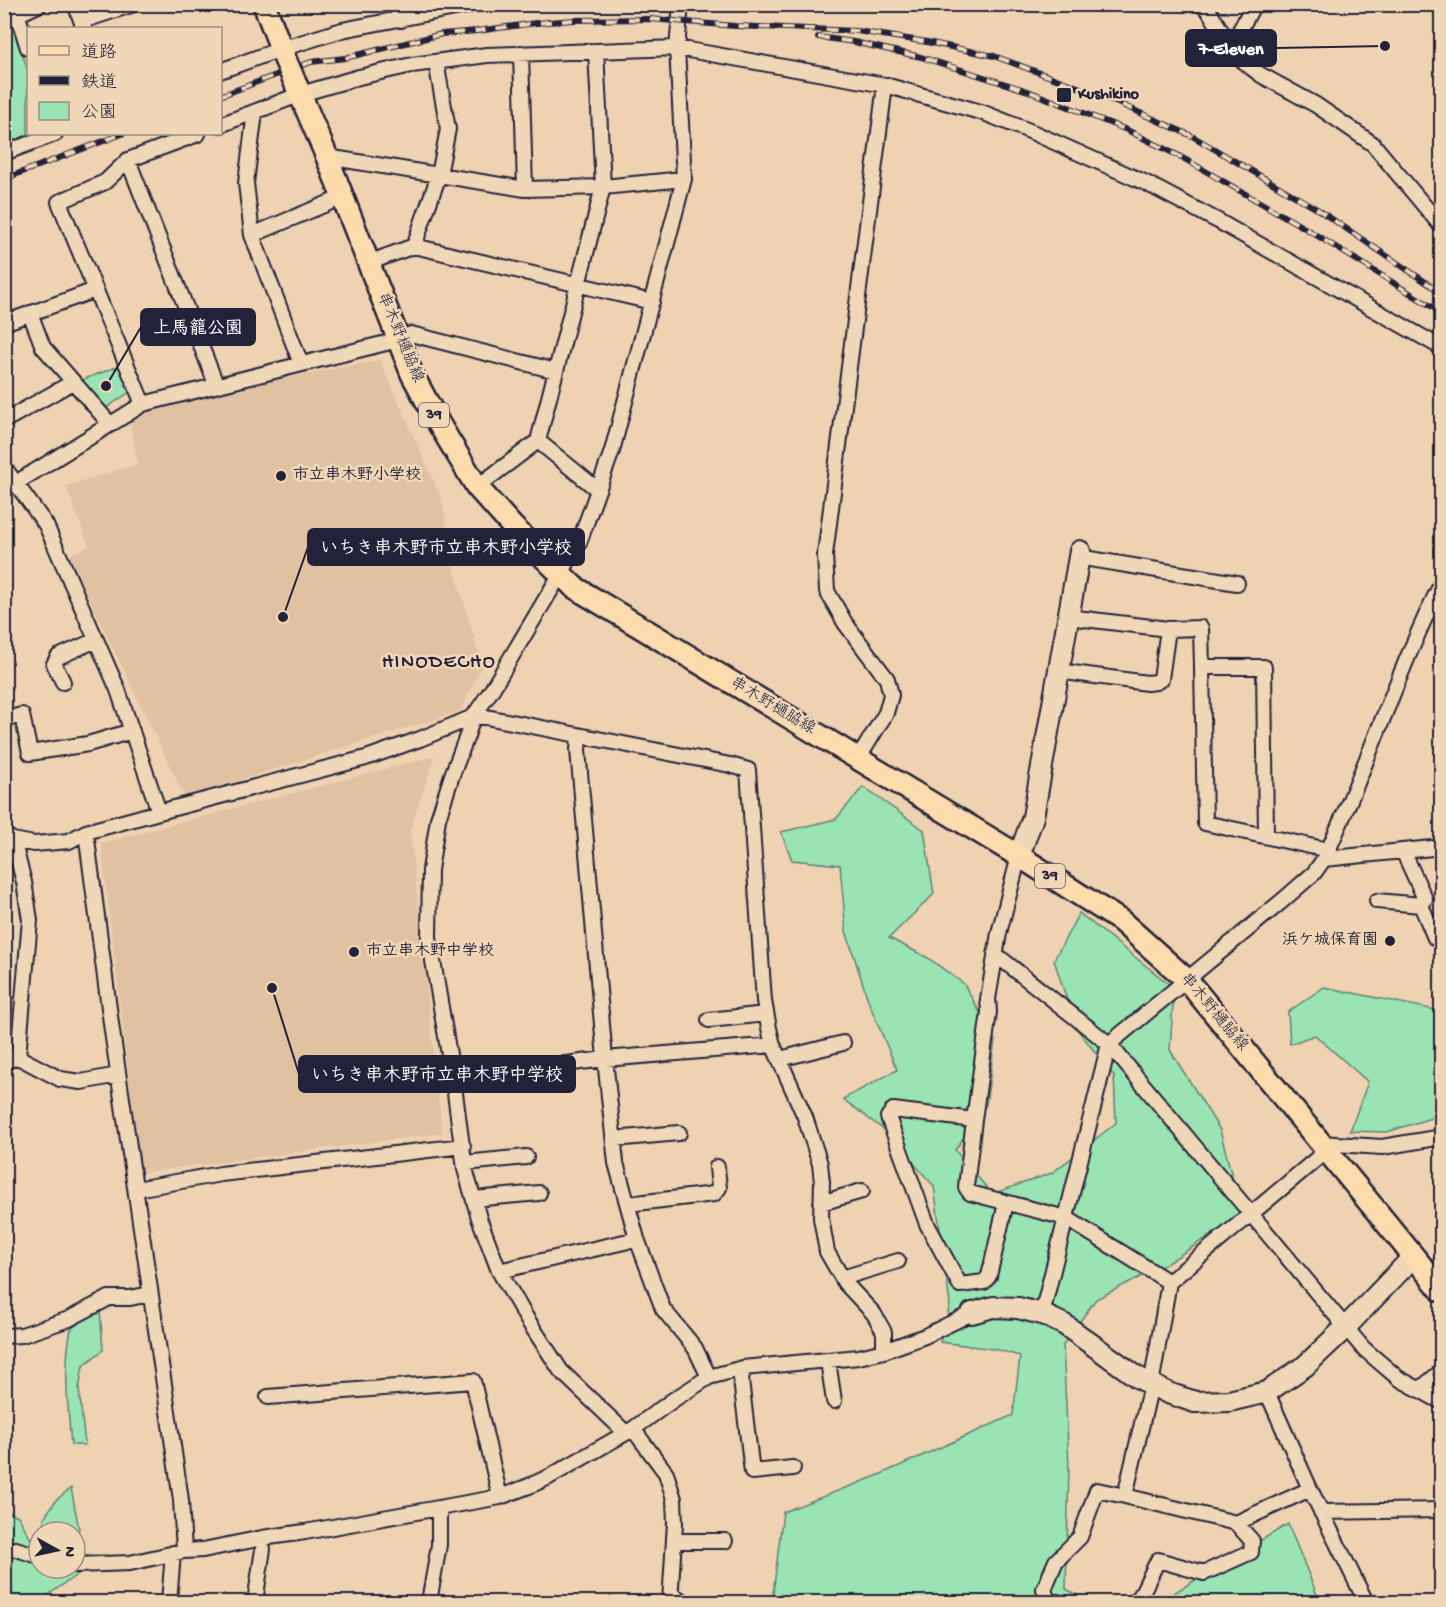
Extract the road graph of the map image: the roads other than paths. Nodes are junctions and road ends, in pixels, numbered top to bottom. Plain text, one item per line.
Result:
1 (39, 4) edge
2 (75, 4) edge
3 (134, 4) edge
4 (264, 4) edge
5 (395, 4) edge
6 (476, 4) edge
7 (681, 4) edge
8 (1201, 4) edge
9 (1254, 4) edge
10 (18, 15) junction
11 (401, 20) junction
12 (4, 21) edge
13 (83, 25) edge
14 (27, 45) edge
15 (1232, 47) junction
16 (677, 48) junction
17 (596, 51) junction
18 (521, 53) junction
19 (283, 54) junction
20 (436, 62) junction
21 (222, 70) edge
22 (885, 85) junction
23 (299, 90) junction
24 (255, 112) junction
25 (222, 124) edge
26 (53, 135) edge
27 (195, 135) edge
28 (4, 153) edge
29 (327, 157) junction
30 (128, 160) junction
31 (439, 175) junction
32 (684, 179) junction
33 (603, 187) junction
34 (525, 189) junction
35 (342, 197) junction
36 (1442, 227) edge
37 (252, 235) junction
38 (414, 246) junction
39 (368, 263) junction
40 (578, 284) junction
41 (95, 290) junction
42 (652, 302) junction
43 (30, 314) junction
44 (4, 323) edge
45 (398, 340) junction
46 (1442, 348) edge
47 (300, 364) junction
48 (556, 371) junction
49 (73, 382) junction
50 (216, 384) junction
51 (143, 404) junction
52 (4, 421) edge
53 (110, 424) junction
54 (538, 441) junction
55 (4, 467) edge
56 (16, 483) junction
57 (477, 487) junction
58 (598, 489) junction
59 (1079, 554) joint
60 (561, 575) junction
61 (1442, 582) edge
62 (1237, 583) dead end
63 (1068, 617) junction
64 (1168, 629) junction
65 (96, 640) junction
66 (1202, 668) junction
67 (1058, 671) junction
68 (63, 682) dead end
69 (473, 717) junction
70 (4, 719) edge
71 (132, 731) junction
72 (579, 735) junction
73 (858, 759) junction
74 (159, 812) junction
75 (86, 832) junction
76 (1266, 835) junction
77 (9, 837) edge
78 (1442, 847) edge
79 (1403, 851) junction
80 (1326, 855) junction
81 (1019, 856) junction
82 (1377, 901) dead end
83 (1421, 905) junction
84 (1435, 938) dead end
85 (995, 954) junction
86 (1187, 980) junction
87 (766, 1014) junction
88 (708, 1020) dead end
89 (843, 1043) dead end
90 (1109, 1044) junction
91 (774, 1045) junction
92 (11, 1059) edge
93 (605, 1059) junction
94 (780, 1059) junction
95 (118, 1075) junction
96 (453, 1078) junction
97 (974, 1119) junction
98 (679, 1133) dead end
99 (1442, 1137) edge
100 (614, 1138) junction
101 (463, 1146) junction
102 (1323, 1147) junction
103 (526, 1157) dead end
104 (465, 1163) junction
105 (717, 1167) dead end
106 (136, 1190) junction
107 (862, 1191) dead end
108 (539, 1193) dead end
109 (474, 1198) junction
110 (821, 1203) junction
111 (1006, 1203) junction
112 (628, 1204) junction
113 (1251, 1214) junction
114 (1066, 1218) junction
115 (637, 1239) junction
116 (1413, 1257) junction
117 (898, 1261) dead end
118 (499, 1271) junction
119 (842, 1278) junction
120 (1169, 1282) junction
121 (1442, 1291) edge
122 (150, 1294) junction
123 (972, 1313) joint
124 (1042, 1314) junction
125 (1346, 1327) junction
126 (4, 1336) edge
127 (884, 1351) junction
128 (828, 1361) junction
129 (743, 1368) junction
130 (1442, 1371) edge
131 (709, 1377) junction
132 (1151, 1385) junction
133 (1419, 1390) junction
134 (1267, 1392) junction
135 (268, 1397) dead end
136 (834, 1401) dead end
137 (1442, 1402) edge
138 (630, 1431) junction
139 (793, 1468) dead end
140 (1310, 1490) junction
141 (1125, 1496) junction
142 (500, 1497) junction
143 (439, 1508) junction
144 (1442, 1510) edge
145 (1321, 1512) junction
146 (1236, 1523) junction
147 (674, 1541) junction
148 (725, 1541) dead end
149 (263, 1549) dead end
150 (4, 1550) edge
151 (27, 1552) edge
152 (178, 1552) junction
153 (87, 1565) edge
154 (670, 1598) edge
155 (169, 1602) edge
156 (255, 1602) edge
157 (429, 1602) edge
158 (684, 1602) edge
159 (1058, 1602) edge
160 (1135, 1602) edge
161 (1366, 1602) edge

1 - 10 street
2 - 13 street
3 - 13 street
4 - 19 main road, 串木野樋脇線 / 39
5 - 11 street
6 - 11 street
7 - 16 street
8 - 15 street
9 - 15 street
10 - 12 street
10 - 14 street
11 - 19 street
15 - 36 street
16 - 17 street
16 - 22 street
16 - 32 street
17 - 18 street
17 - 33 street
18 - 20 street
18 - 34 street
19 - 21 street
19 - 23 main road, 串木野樋脇線 / 39, bridge
20 - 23 street
20 - 31 street
22 - 46 street
22 - 73 street
23 - 24 street
23 - 29 main road, 串木野樋脇線 / 39
24 - 25 street
24 - 37 street
26 - 28 street
27 - 30 street
29 - 31 street
29 - 35 main road, 串木野樋脇線 / 39
30 - 41 street
30 - 50 street
31 - 34 street
31 - 38 street
32 - 33 street
32 - 42 street
33 - 34 street
33 - 40 street
35 - 37 street
35 - 39 main road, 串木野樋脇線 / 39
37 - 47 street
38 - 39 street
38 - 40 street
39 - 45 main road, 串木野樋脇線 / 39
40 - 42 street
40 - 48 street
41 - 43 street
41 - 51 street
42 - 58 street
43 - 44 street
43 - 49 street
45 - 47 street
45 - 48 street
45 - 57 main road, 串木野樋脇線 / 39
47 - 50 street
48 - 54 street
49 - 52 street
49 - 53 street
50 - 51 street
51 - 53 street
53 - 56 street
54 - 57 street
54 - 58 street
55 - 56 street
56 - 65 street
57 - 60 main road, 串木野樋脇線 / 39
58 - 60 street
59 - 62 street
59 - 63 street
60 - 69 street
60 - 73 main road, 串木野樋脇線 / 39
61 - 80 street
63 - 64 street
63 - 67 street
64 - 66 street
64 - 67 street
65 - 68 street
65 - 71 street
66 - 76 street
66 - 76 street
67 - 81 street
69 - 72 street
69 - 74 street
69 - 96 street
70 - 71 street
71 - 74 street
72 - 87 street
72 - 93 street
73 - 81 main road, 串木野樋脇線 / 39
74 - 75 street
75 - 77 street
75 - 95 street
76 - 80 street
77 - 92 street
78 - 79 street
79 - 80 street
79 - 83 street
80 - 86 street
81 - 85 street
81 - 86 main road, 串木野樋脇線 / 39
82 - 83 street
83 - 84 street
85 - 90 street
85 - 97 street
86 - 90 street
86 - 102 main road, 串木野樋脇線 / 39
87 - 88 street
87 - 91 street
89 - 94 street
90 - 113 street
90 - 114 street
91 - 93 street
91 - 94 street
92 - 95 street
93 - 96 street
93 - 100 street
94 - 110 street
95 - 106 street
96 - 101 street
97 - 111 street
97 - 111 street
98 - 100 street
99 - 102 street
100 - 112 street
101 - 104 street
101 - 106 street
102 - 113 street
102 - 116 main road, 串木野樋脇線 / 39
103 - 104 street
104 - 109 street
105 - 112 street
106 - 122 street
107 - 110 street
108 - 109 street
109 - 118 street
110 - 119 street
111 - 114 street
112 - 115 street
113 - 120 street
113 - 125 street
114 - 120 street
114 - 124 street
115 - 118 street
115 - 131 street
116 - 121 main road, 串木野樋脇線 / 39
116 - 125 street
117 - 119 street
118 - 138 street
119 - 127 street
120 - 132 street
122 - 126 street
122 - 152 street
123 - 124 street
123 - 127 street
124 - 132 street
125 - 133 street
125 - 134 street
127 - 128 street
128 - 129 street
128 - 136 street
129 - 131 street
129 - 139 street
130 - 133 street
131 - 138 street
132 - 134 street
132 - 141 street
133 - 137 street
134 - 140 street
135 - 142 street
138 - 142 street
138 - 147 street
140 - 145 street
140 - 146 street
141 - 146 street
141 - 159 street
142 - 143 street
143 - 152 street
143 - 157 street
144 - 145 street
145 - 161 street
146 - 160 street
147 - 148 street
147 - 154 street
149 - 156 street
150 - 151 street
152 - 153 street
152 - 155 street
154 - 158 street

